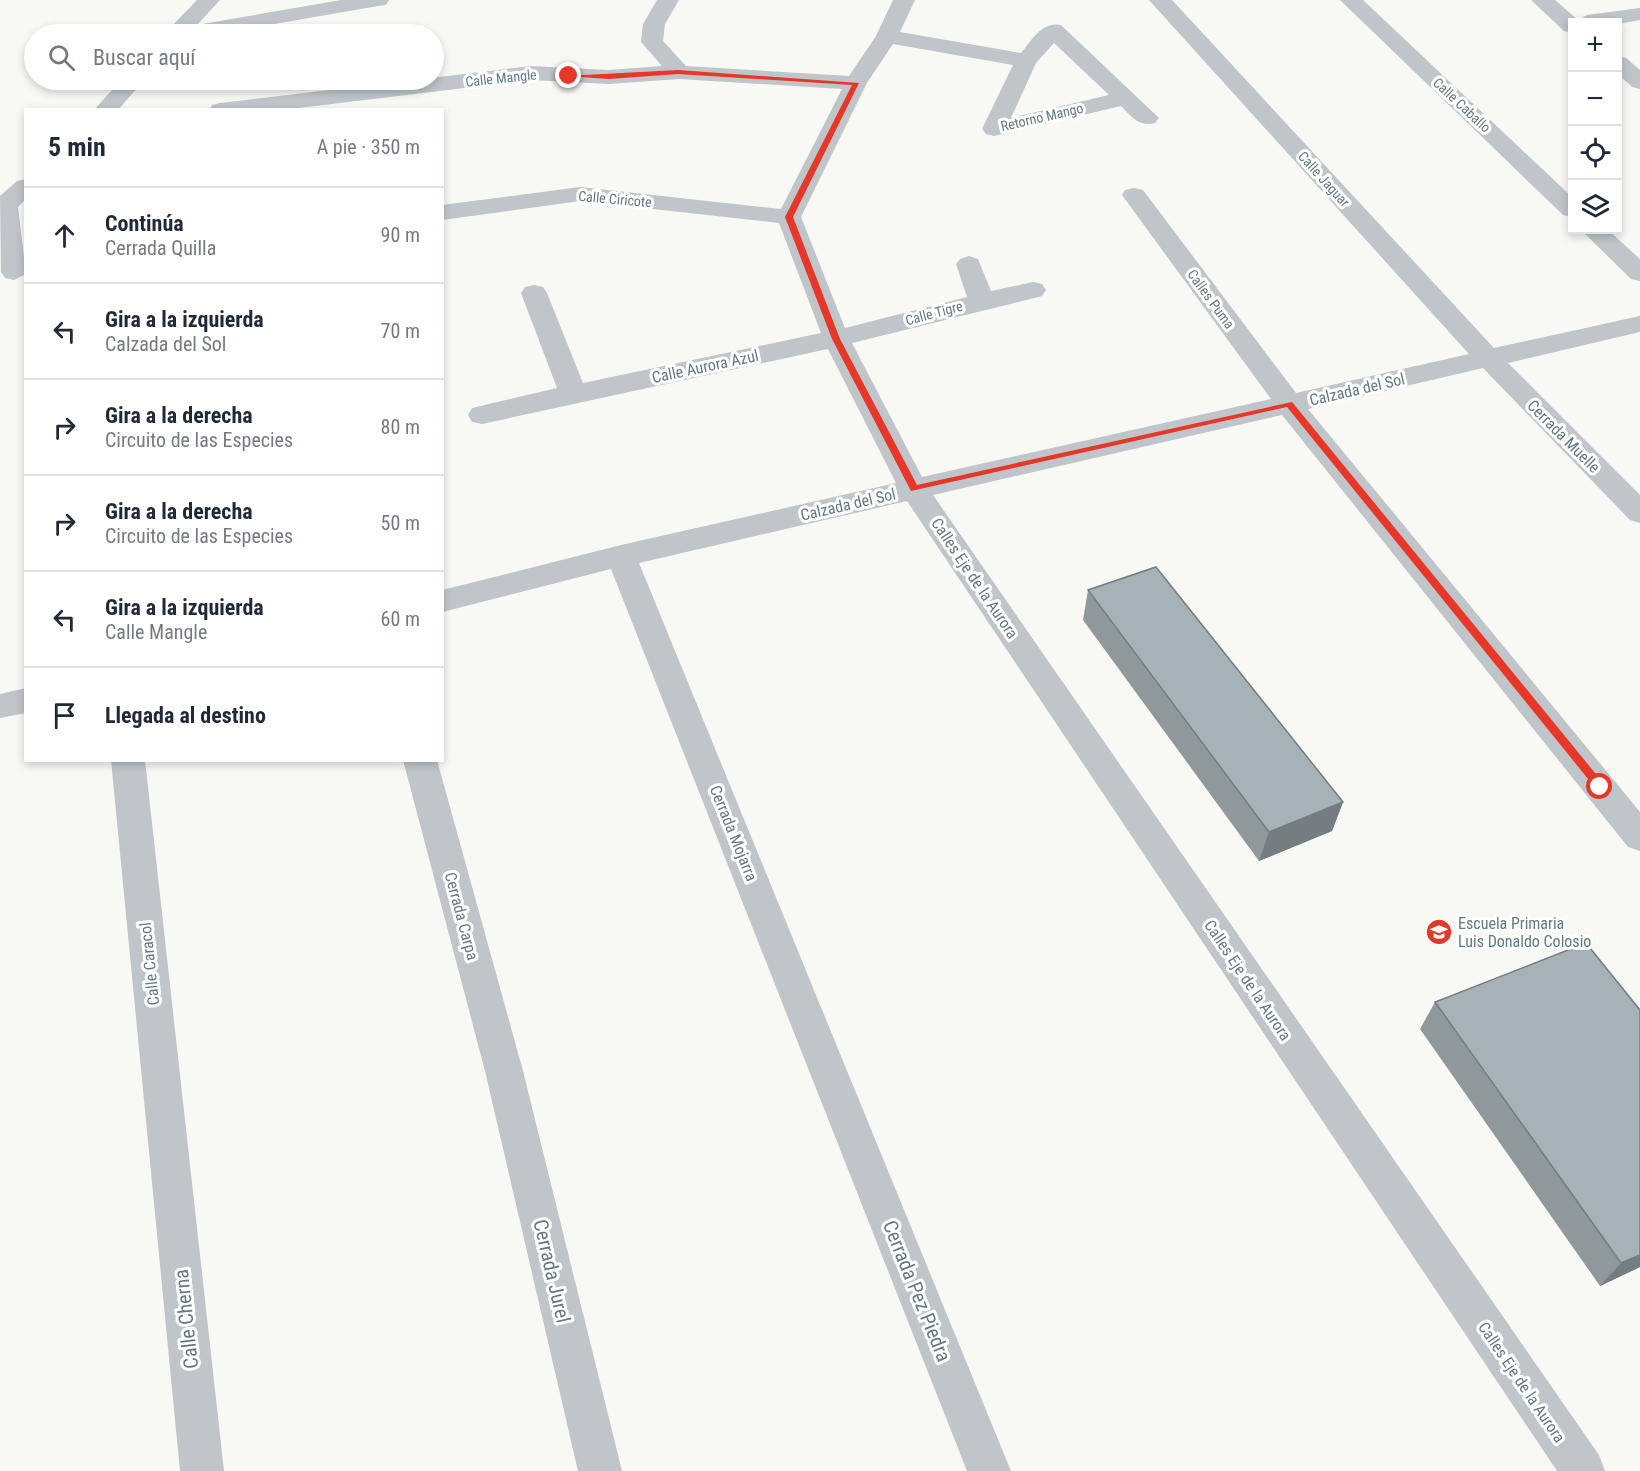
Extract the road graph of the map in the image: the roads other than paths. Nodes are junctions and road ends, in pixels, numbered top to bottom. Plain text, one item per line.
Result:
1 (209, 0) edge
2 (378, 0) edge
3 (668, 0) edge
4 (904, 0) edge
5 (1160, 0) edge
6 (1351, 0) edge
7 (1542, 0) edge
8 (1640, 14) edge
9 (1617, 18) edge
10 (1568, 19) edge
11 (185, 24) edge
12 (239, 24) edge
13 (887, 36) junction
14 (1026, 61) junction
15 (1622, 67) edge
16 (678, 72) junction
17 (1640, 82) edge
18 (444, 83) edge
19 (856, 83) junction
20 (124, 90) edge
21 (388, 90) edge
22 (1126, 98) junction
23 (107, 108) edge
24 (237, 108) edge
25 (1147, 118) dead end
26 (24, 188) edge
27 (1134, 195) dead end
28 (1568, 206) edge
29 (444, 213) edge
30 (789, 217) junction
31 (1598, 234) edge
32 (969, 264) dead end
33 (13, 272) edge
34 (1640, 273) edge
35 (1033, 290) dead end
36 (534, 293) dead end
37 (981, 300) junction
38 (1640, 324) edge
39 (836, 339) junction
40 (1489, 359) junction
41 (573, 393) junction
42 (1289, 404) junction
43 (482, 415) dead end
44 (914, 489) junction
45 (1640, 513) edge
46 (621, 556) junction
47 (444, 600) edge
48 (24, 700) edge
49 (0, 706) edge
50 (128, 762) edge
51 (421, 762) edge
52 (1640, 837) edge
53 (504, 1071) joint
54 (846, 1110) joint
55 (171, 1167) joint
56 (202, 1471) edge
57 (600, 1471) edge
58 (989, 1471) edge
59 (1583, 1471) edge

1 - 11 street
2 - 12 street
3 - 16 street
4 - 13 street
5 - 40 street, Calle Jaguar
6 - 28 street, Calle Caballo
7 - 10 street
8 - 9 street
13 - 14 street
13 - 19 street
14 - 22 street, Retorno Mango
14 - 22 street, Retorno Mango
15 - 17 street
16 - 18 street, Calle Mangle
16 - 19 street, Calle Mangle
19 - 30 street
20 - 23 street
21 - 24 street, Calle Mangle
22 - 25 street, Retorno Mango
26 - 33 street
27 - 42 street, Calles Puma
29 - 30 street, Calle Ciricote
30 - 39 street, Calles Eje de la Aurora
31 - 34 street
32 - 37 street
35 - 37 street, Calle Tigre
36 - 41 street
37 - 39 street, Calle Tigre
38 - 40 street, Calzada del Sol
39 - 41 street, Calle Aurora Azul
39 - 44 street, Calles Eje de la Aurora
40 - 42 street, Calzada del Sol
40 - 45 street, Cerrada Muelle
41 - 43 street, Calle Aurora Azul
42 - 44 street, Calzada del Sol
42 - 52 street, Calles Puma
44 - 46 street, Calzada del Sol
44 - 59 street, Calles Eje de la Aurora
46 - 47 street, Calzada del Sol
46 - 54 street, Cerrada Mojarra
48 - 49 street
50 - 55 street, Calle Caracol
51 - 53 street, Cerrada Carpa
53 - 57 street, Cerrada Jurel
54 - 58 street, Cerrada Pez Piedra
55 - 56 street, Calle Cherna

